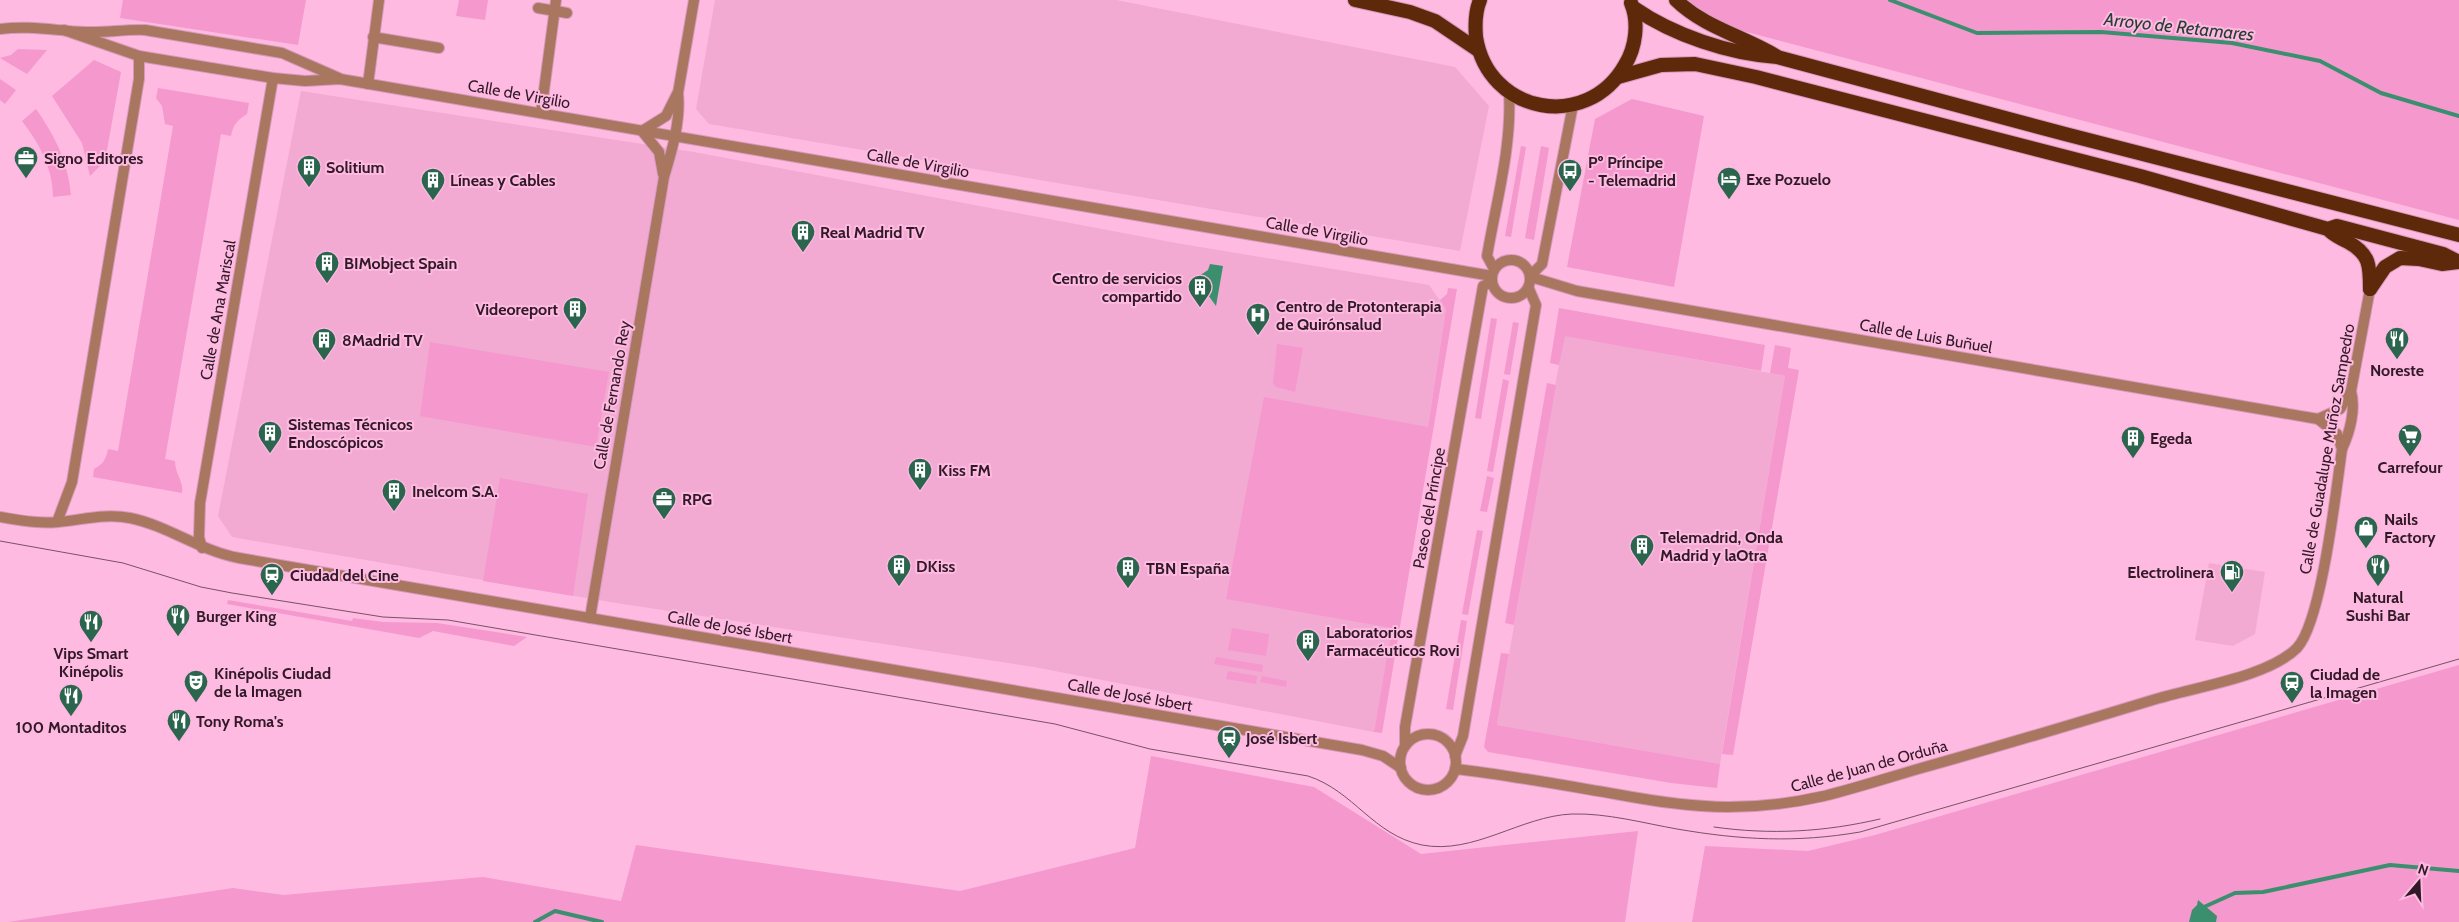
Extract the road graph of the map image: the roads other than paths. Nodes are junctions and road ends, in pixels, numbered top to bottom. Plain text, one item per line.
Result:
1 (379, 0) edge
2 (694, 0) edge
3 (1354, 0) edge
4 (1480, 0) edge
5 (1676, 0) edge
6 (1632, 4) edge
7 (555, 5) edge
8 (538, 8) dead end
9 (567, 13) dead end
10 (0, 29) edge
11 (64, 30) junction
12 (373, 37) junction
13 (439, 48) dead end
14 (1478, 50) junction
15 (139, 56) junction
16 (1777, 57) junction
17 (1618, 77) junction
18 (273, 78) junction
19 (340, 79) junction
20 (368, 84) junction
21 (678, 93) junction
22 (1510, 93) junction
23 (1573, 106) junction
24 (542, 113) junction
25 (642, 130) junction
26 (674, 136) junction
27 (664, 177) junction
28 (2328, 229) junction
29 (2459, 235) edge
30 (2458, 262) edge
31 (1493, 276) junction
32 (1531, 276) junction
33 (1529, 289) junction
34 (2370, 289) junction
35 (2352, 391) junction
36 (2318, 419) junction
37 (2342, 449) junction
38 (0, 517) edge
39 (57, 522) junction
40 (202, 548) junction
41 (590, 618) junction
42 (2280, 661) joint
43 (1406, 746) junction
44 (1455, 756) junction
45 (1400, 768) junction
46 (1455, 769) junction

1 - 12 street
2 - 21 street, Calle de Fernando Rey
3 - 14 highway
4 - 14 highway
5 - 16 highway
6 - 16 highway
6 - 17 highway
7 - 8 street
7 - 9 street
7 - 24 street
10 - 11 street, Calle de Virgilio
11 - 15 street, Calle de Virgilio
11 - 19 street, Calle de Virgilio
12 - 13 street
12 - 20 street
14 - 22 highway
15 - 18 street, Calle de Virgilio
15 - 39 street
16 - 29 highway
17 - 23 highway
17 - 28 highway
18 - 19 street, Calle de Virgilio
18 - 40 street, Calle de Ana Mariscal
19 - 20 street, Calle de Virgilio
20 - 24 street, Calle de Virgilio
21 - 25 street, Calle de Fernando Rey
21 - 26 street, Calle de Fernando Rey
22 - 23 highway
22 - 31 street
23 - 32 street
24 - 25 street, Calle de Virgilio
25 - 26 street, Calle de Virgilio
25 - 27 street, Calle de Fernando Rey
26 - 27 street, Calle de Fernando Rey
26 - 31 street, Calle de Virgilio
27 - 41 street, Calle de Fernando Rey
28 - 30 highway
28 - 34 highway
30 - 34 highway
31 - 32 street
31 - 33 street
31 - 43 street, Paseo del Príncipe
32 - 33 street
32 - 36 street, Calle de Luis Buñuel
33 - 44 street
34 - 35 street, Calle de Guadalupe Muñoz Sampedro
35 - 36 street
35 - 37 street, Calle de Guadalupe Muñoz Sampedro
36 - 37 street, Calle de Luis Buñuel
37 - 42 street, Calle de Guadalupe Muñoz Sampedro
38 - 39 street, Calle de José Isbert
39 - 40 street, Calle de José Isbert
40 - 41 street, Calle de José Isbert
41 - 45 street, Calle de José Isbert
42 - 46 street, Calle de Juan de Orduña
43 - 44 street
43 - 45 street
44 - 46 street
45 - 46 street

